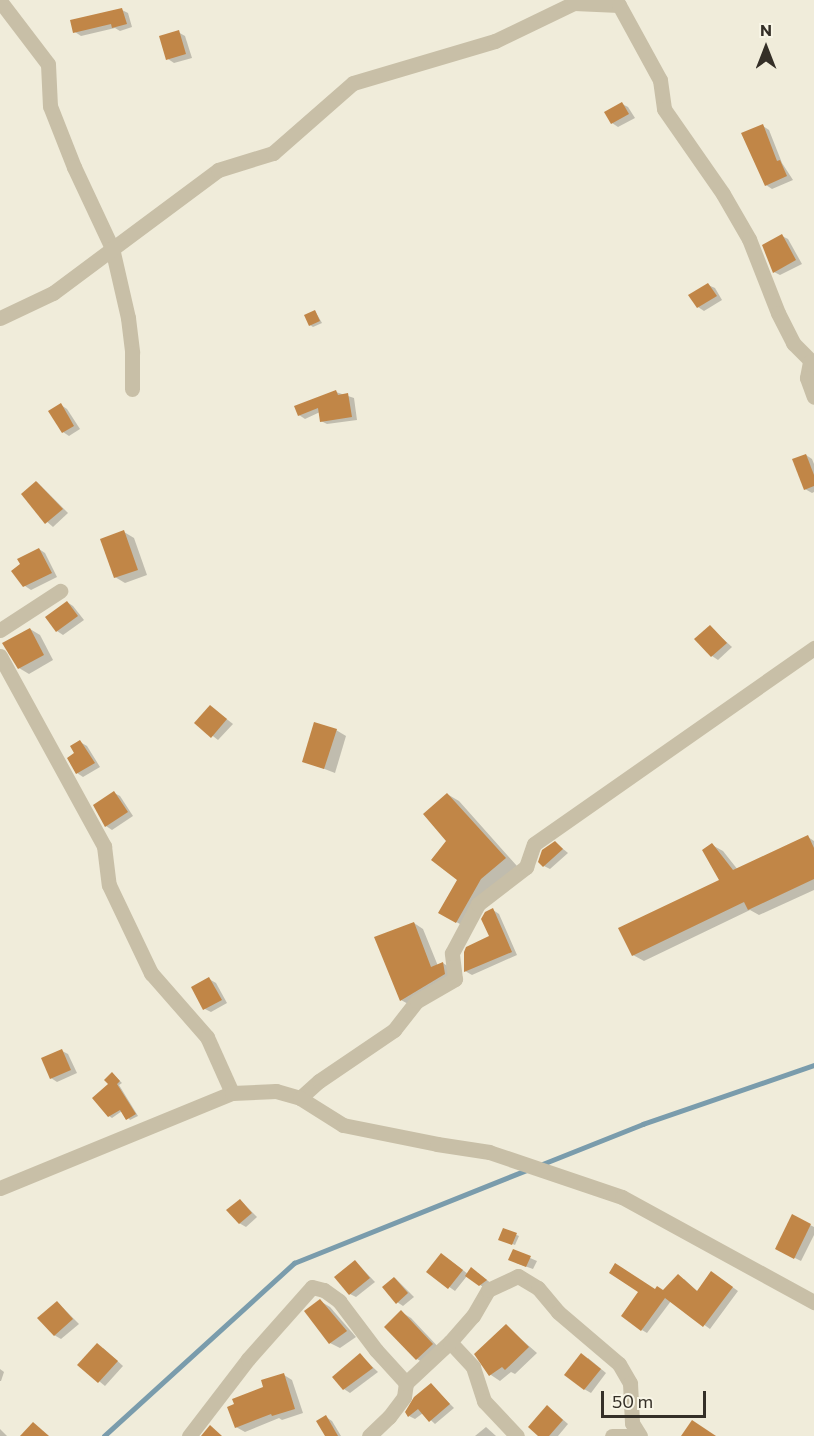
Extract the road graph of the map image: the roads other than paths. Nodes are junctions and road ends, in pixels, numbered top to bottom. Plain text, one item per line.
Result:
1 (0, 2) edge
2 (620, 3) edge
3 (112, 248) junction
4 (0, 318) edge
5 (812, 363) edge
6 (132, 389) dead end
7 (814, 397) edge
8 (60, 591) dead end
9 (0, 630) edge
10 (814, 648) edge
11 (0, 656) edge
12 (232, 1093) junction
13 (300, 1098) junction
14 (0, 1188) edge
15 (814, 1302) edge
16 (450, 1342) junction
17 (406, 1383) junction
18 (189, 1436) edge
19 (369, 1436) edge
20 (517, 1436) edge
21 (612, 1436) edge
22 (629, 1436) edge
23 (640, 1436) edge

1 - 3 street
2 - 3 street
2 - 5 street
3 - 4 street
3 - 6 street
5 - 7 street
8 - 9 street
10 - 13 street
11 - 12 street
12 - 13 street
12 - 14 street
13 - 15 street
16 - 17 street
16 - 20 street
16 - 23 street
17 - 18 street
17 - 19 street
21 - 22 street

